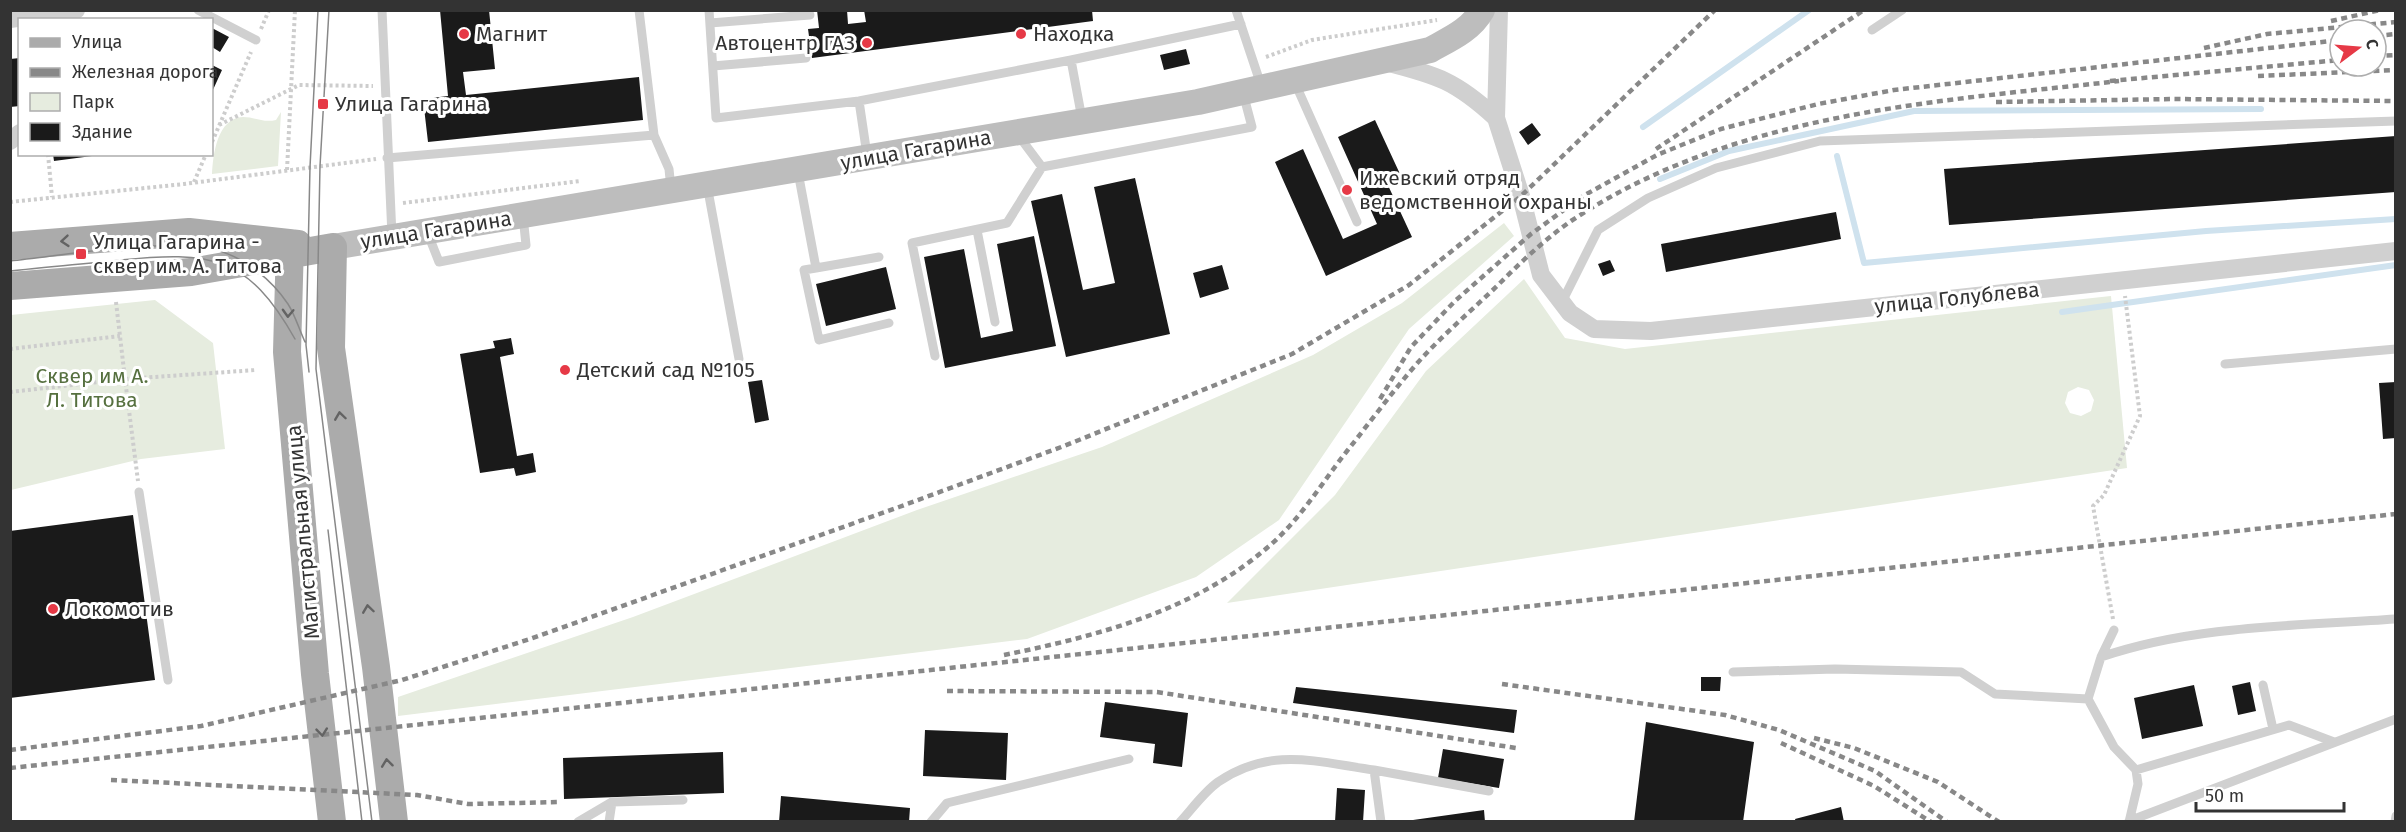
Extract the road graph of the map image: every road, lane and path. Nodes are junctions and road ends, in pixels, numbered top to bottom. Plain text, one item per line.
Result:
1 (76, 10) edge
2 (198, 10) edge
3 (269, 10) edge
4 (295, 10) edge
5 (382, 10) edge
6 (639, 10) edge
7 (709, 10) edge
8 (1236, 10) edge
9 (1482, 10) edge
10 (1499, 10) edge
11 (1902, 10) edge
12 (810, 15) dead end
13 (10, 19) edge
14 (1438, 20) dead end
15 (710, 23) junction
16 (1241, 24) junction
17 (1872, 30) dead end
18 (256, 40) junction
19 (806, 58) dead end
20 (1071, 60) junction
21 (1254, 61) junction
22 (1384, 62) junction
23 (713, 66) junction
24 (1294, 81) junction
25 (385, 86) junction
26 (291, 88) junction
27 (1253, 90) junction
28 (860, 100) junction
29 (1496, 118) junction
30 (2396, 121) edge
31 (1083, 122) junction
32 (219, 125) junction
33 (1017, 133) junction
34 (654, 135) junction
35 (213, 140) edge
36 (48, 156) edge
37 (205, 156) edge
38 (387, 158) junction
39 (868, 158) junction
40 (1042, 167) junction
41 (287, 170) junction
42 (797, 170) junction
43 (194, 182) junction
44 (707, 185) junction
45 (671, 191) junction
46 (52, 197) junction
47 (10, 202) edge
48 (1357, 222) dead end
49 (977, 230) junction
50 (392, 237) junction
51 (10, 246) edge
52 (333, 247) junction
53 (290, 249) junction
54 (2396, 251) edge
55 (879, 257) dead end
56 (816, 268) junction
57 (2123, 280) junction
58 (10, 286) edge
59 (116, 295) dead end
60 (1562, 302) junction
61 (995, 322) dead end
62 (889, 323) dead end
63 (120, 336) junction
64 (10, 349) edge
65 (2396, 349) edge
66 (935, 356) dead end
67 (739, 359) dead end
68 (2225, 364) dead end
69 (256, 370) dead end
70 (125, 379) junction
71 (10, 392) edge
72 (139, 492) joint
73 (2395, 620) edge
74 (2114, 630) joint
75 (2101, 657) junction
76 (1733, 672) dead end
77 (168, 680) dead end
78 (2263, 686) dead end
79 (2088, 699) junction
80 (2396, 719) edge
81 (2272, 729) junction
82 (2334, 742) junction
83 (1129, 759) dead end
84 (1374, 770) junction
85 (2136, 770) junction
86 (1489, 791) dead end
87 (683, 800) dead end
88 (612, 802) junction
89 (2396, 816) edge
90 (2129, 821) edge
91 (332, 822) edge
92 (394, 822) edge
93 (578, 822) edge
94 (609, 822) edge
95 (931, 822) edge
96 (1179, 822) edge
97 (1381, 822) edge
98 (2395, 822) edge

1 - 13 street
2 - 18 lane
3 - 18 path
4 - 26 path
5 - 25 lane
6 - 34 lane
7 - 15 lane
8 - 16 lane
9 - 22 main road, улица Гагарина
10 - 29 street
11 - 17 lane
12 - 15 lane
14 - 21 path
15 - 23 lane
16 - 20 lane
16 - 21 lane
18 - 32 path
19 - 23 lane
20 - 28 lane
20 - 31 lane
21 - 27 lane
22 - 24 main road, улица Гагарина
22 - 29 street
23 - 28 lane
24 - 27 main road, улица Гагарина
24 - 48 lane
25 - 26 path
25 - 38 lane
26 - 32 path
26 - 41 path
27 - 31 main road, улица Гагарина
27 - 40 lane
28 - 39 lane
29 - 60 street, улица Голублева
30 - 60 lane
31 - 33 main road, улица Гагарина
32 - 35 path
33 - 39 main road, улица Гагарина
33 - 40 lane
34 - 38 lane
34 - 45 lane
36 - 46 path
37 - 43 path
38 - 41 path
38 - 50 lane
39 - 42 main road, улица Гагарина
40 - 49 lane
41 - 43 path
42 - 44 main road, улица Гагарина
42 - 56 lane
43 - 46 path
44 - 45 main road, улица Гагарина
44 - 67 lane
45 - 50 main road, улица Гагарина
46 - 47 path
49 - 61 lane
49 - 66 lane
50 - 52 main road, улица Гагарина
53 -> 51 main road, улица Гагарина
52 - 53 main road, улица Гагарина
92 -> 52 main road
53 - 58 main road, улица Гагарина
53 -> 91 main road, Магистральная улица
54 - 57 street, улица Голублева
55 - 56 lane
56 - 62 lane
57 - 60 street, улица Голублева
57 - 74 path
59 - 63 path
63 - 64 path
63 - 70 path
65 - 68 lane
69 - 70 path
70 - 71 path
70 - 72 path
72 - 77 lane
73 - 75 lane
74 - 75 lane
75 - 79 lane
76 - 79 lane
78 - 81 lane
79 - 85 lane
80 - 82 lane
81 - 82 lane
81 - 85 lane
82 - 90 lane
83 - 95 lane
84 - 86 lane
84 - 96 lane
84 - 97 lane
85 - 90 lane
87 - 88 lane
88 - 93 lane
88 - 94 lane
89 - 98 lane

